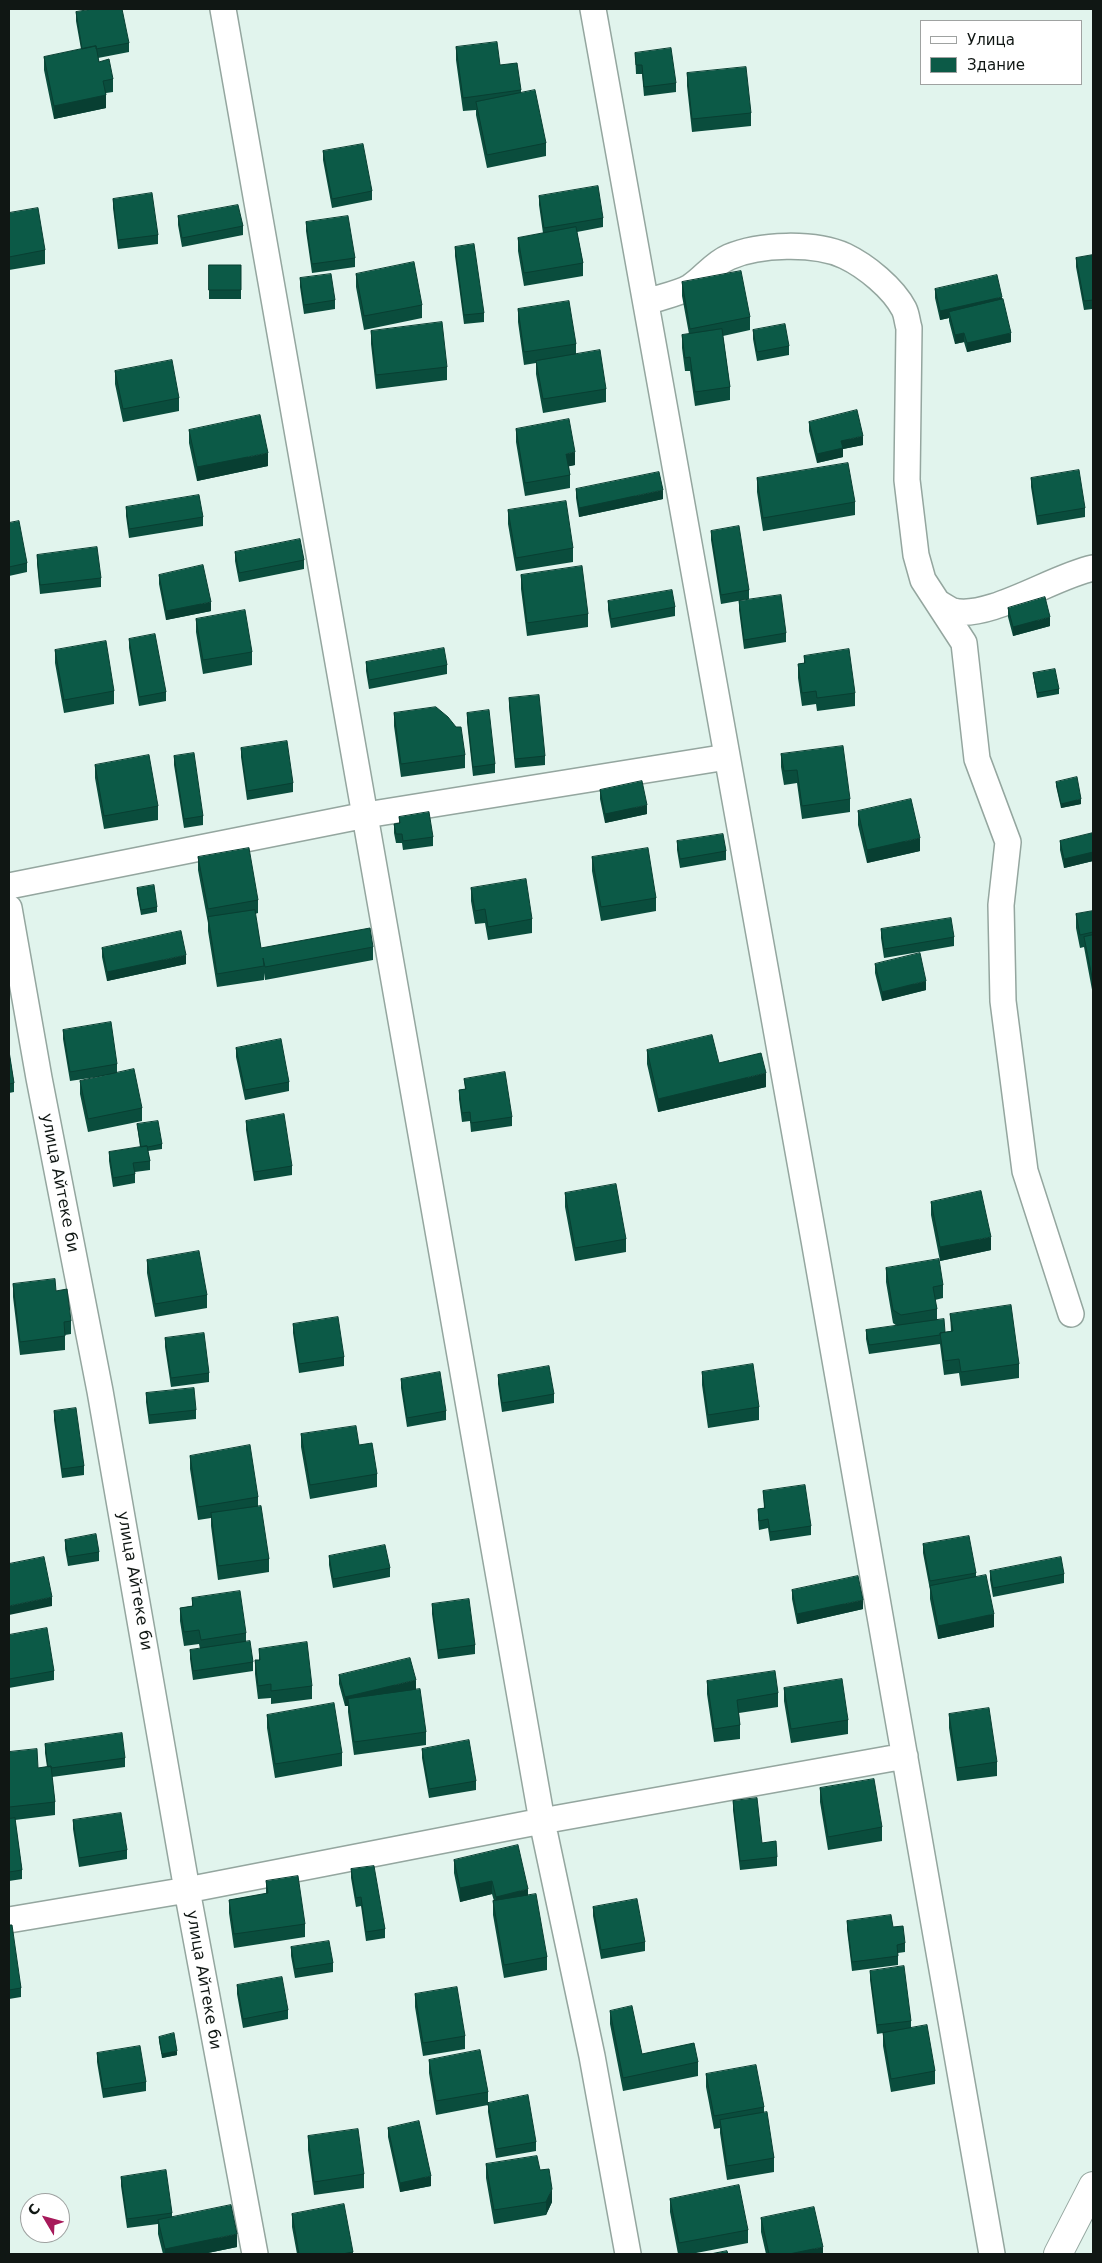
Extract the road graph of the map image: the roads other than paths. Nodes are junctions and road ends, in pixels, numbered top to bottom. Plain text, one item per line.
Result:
1 (223, 9) edge
2 (593, 9) edge
3 (646, 302) junction
4 (1093, 568) edge
5 (939, 603) junction
6 (986, 610) junction
7 (964, 643) junction
8 (726, 757) junction
9 (366, 815) junction
10 (9, 886) edge
11 (9, 908) edge
12 (1072, 1314) dead end
13 (905, 1756) junction
14 (542, 1821) junction
15 (187, 1890) junction
16 (9, 1920) edge
17 (1093, 2186) edge
18 (254, 2254) edge
19 (628, 2254) edge
20 (992, 2254) edge
21 (1058, 2254) edge

1 - 9 street
2 - 3 street
3 - 5 street
3 - 8 street
4 - 6 street
5 - 6 street
5 - 7 street
6 - 7 street
7 - 12 street
8 - 9 street
8 - 13 street
9 - 10 street
9 - 14 street
11 - 15 street, улица Айтеке би
13 - 14 street
13 - 20 street
14 - 15 street
14 - 19 street
15 - 16 street
15 - 18 street, улица Айтеке би
17 - 21 main road

